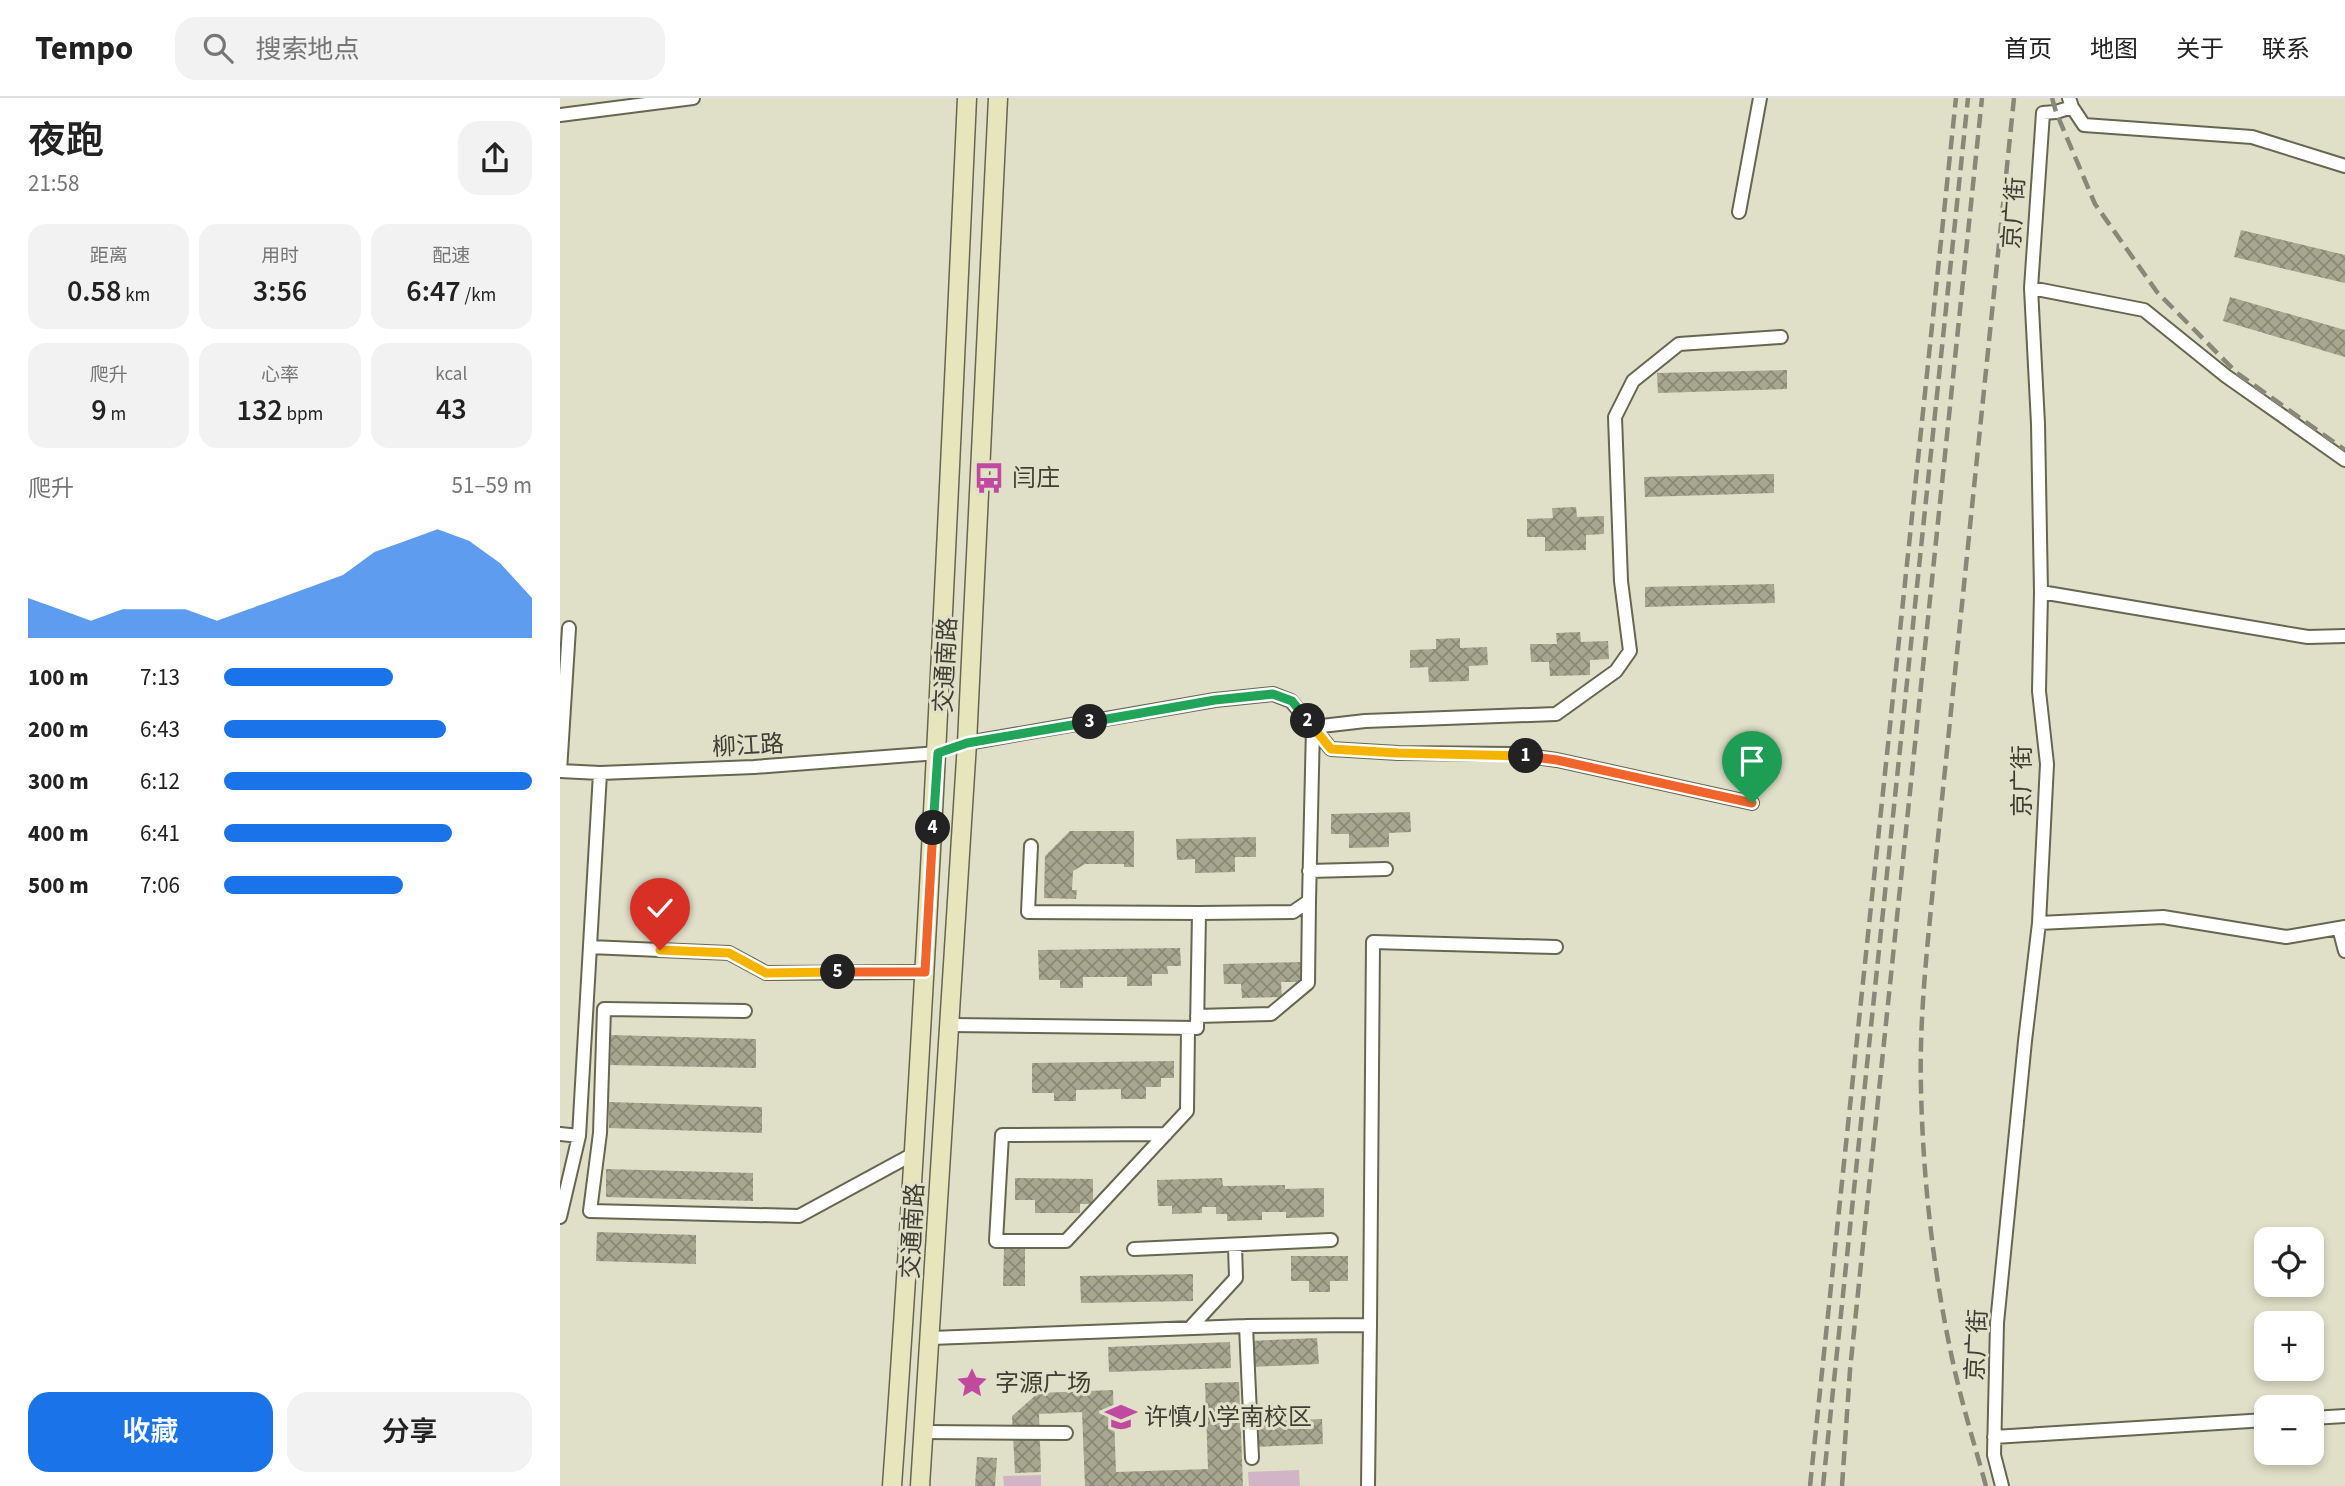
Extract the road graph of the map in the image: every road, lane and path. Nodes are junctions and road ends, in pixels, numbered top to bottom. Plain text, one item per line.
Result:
1 (693, 98) edge
2 (967, 98) edge
3 (998, 98) edge
4 (1760, 98) edge
5 (2071, 102) edge
6 (560, 115) edge
7 (2345, 166) edge
8 (1739, 212) dead end
9 (2031, 288) junction
10 (1781, 337) dead end
11 (2345, 460) edge
12 (2041, 592) junction
13 (569, 628) dead end
14 (2345, 636) edge
15 (1313, 727) junction
16 (967, 743) junction
17 (938, 753) junction
18 (560, 771) edge
19 (600, 774) junction
20 (1752, 803) dead end
21 (1031, 846) dead end
22 (1386, 869) dead end
23 (1309, 871) junction
24 (1309, 901) junction
25 (1199, 913) junction
26 (2039, 923) junction
27 (2342, 927) edge
28 (590, 947) junction
29 (1556, 947) dead end
30 (2345, 951) edge
31 (925, 972) junction
32 (745, 1011) dead end
33 (1197, 1017) junction
34 (950, 1025) junction
35 (1188, 1027) junction
36 (1166, 1133) junction
37 (560, 1134) edge
38 (579, 1136) junction
39 (915, 1153) junction
40 (560, 1217) edge
41 (1331, 1240) dead end
42 (1235, 1246) junction
43 (1134, 1249) dead end
44 (1370, 1325) junction
45 (1246, 1326) junction
46 (1190, 1328) junction
47 (931, 1338) junction
48 (2345, 1416) edge
49 (2324, 1417) edge
50 (2254, 1421) edge
51 (924, 1432) junction
52 (1066, 1433) dead end
53 (1994, 1437) junction
54 (1252, 1458) dead end
55 (894, 1459) junction
56 (922, 1461) junction
57 (892, 1486) edge
58 (920, 1486) edge
59 (1368, 1486) edge
60 (2002, 1486) edge

1 - 6 street
2 - 17 main road, 交通南路
3 - 16 main road, 交通南路
4 - 8 street
5 - 7 street
5 - 9 street, 京广街
9 - 11 street
9 - 12 street, 京广街
10 - 15 street
12 - 14 street
12 - 26 street, 京广街
13 - 18 street
15 - 16 street
15 - 20 street
15 - 23 street
16 - 17 main road
16 - 34 main road, 交通南路
17 - 19 street, 柳江路
17 - 31 main road, 交通南路
18 - 19 street, 柳江路
19 - 28 street
21 - 25 street
22 - 23 street
23 - 24 street
24 - 25 street
24 - 33 street
25 - 33 street
26 - 27 street
26 - 53 street, 京广街
27 - 30 street
28 - 31 street
28 - 38 street
29 - 44 street
31 - 39 main road, 交通南路
32 - 39 street
33 - 35 street
34 - 35 street
34 - 47 main road, 交通南路
35 - 36 street
36 - 36 street
37 - 38 street
38 - 40 street
39 - 55 main road, 交通南路
41 - 42 street
42 - 43 street
42 - 46 street
44 - 45 street
44 - 59 street
45 - 46 street
45 - 54 street
46 - 47 street
47 - 51 main road, 交通南路
48 - 49 street
50 - 53 street
51 - 52 street
51 - 56 main road, 交通南路
53 - 60 street, 京广街
55 - 56 main road
55 - 57 main road, 交通南路
56 - 58 main road, 交通南路

